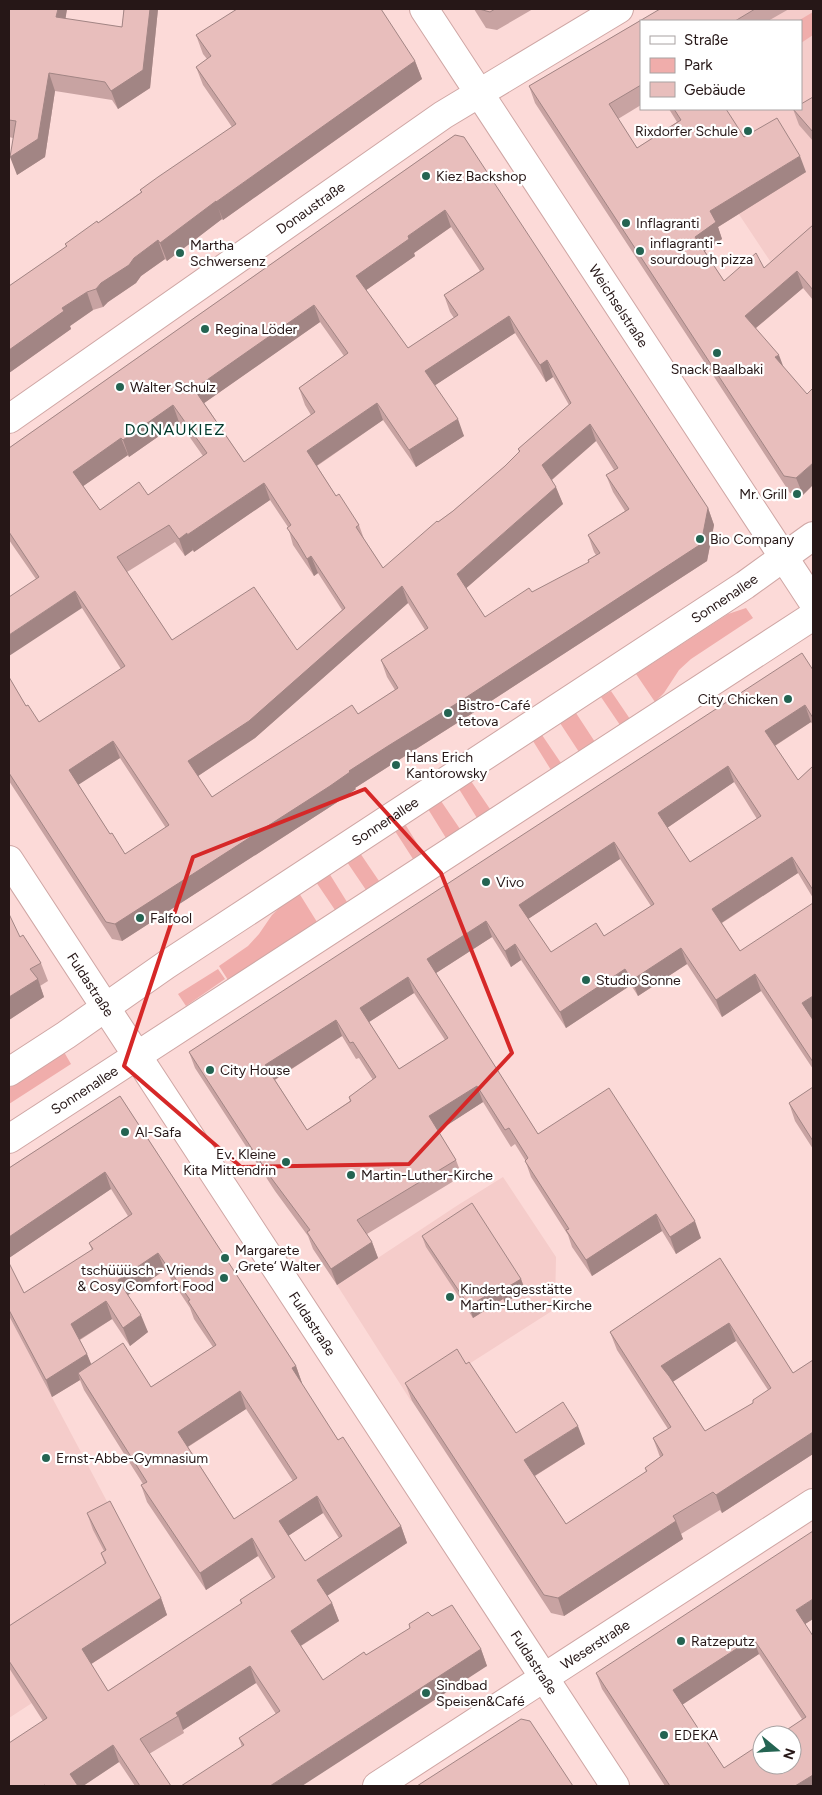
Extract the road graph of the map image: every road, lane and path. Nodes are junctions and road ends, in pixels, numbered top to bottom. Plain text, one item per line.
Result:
1 (424, 9) edge
2 (619, 9) edge
3 (479, 94) junction
4 (9, 419) edge
5 (813, 536) edge
6 (784, 558) junction
7 (813, 602) edge
8 (813, 616) edge
9 (9, 860) edge
10 (106, 1008) junction
11 (137, 1054) junction
12 (9, 1072) edge
13 (9, 1139) edge
14 (813, 1503) edge
15 (544, 1678) junction
16 (377, 1786) edge
17 (615, 1786) edge

1 - 3 street, Weichselstraße
2 - 3 street, Donaustraße
3 - 4 street, Donaustraße
3 - 6 street, Weichselstraße
5 - 6 street, Sonnenallee
6 - 7 street, Weichselstraße
6 - 10 street, Sonnenallee
8 - 11 street, Sonnenallee
9 - 10 street, Fuldastraße
10 - 11 street, Fuldastraße
10 - 12 street, Sonnenallee
11 - 13 street, Sonnenallee
11 - 15 street, Fuldastraße
14 - 15 street, Weserstraße
15 - 16 street, Weserstraße
15 - 17 street, Fuldastraße

